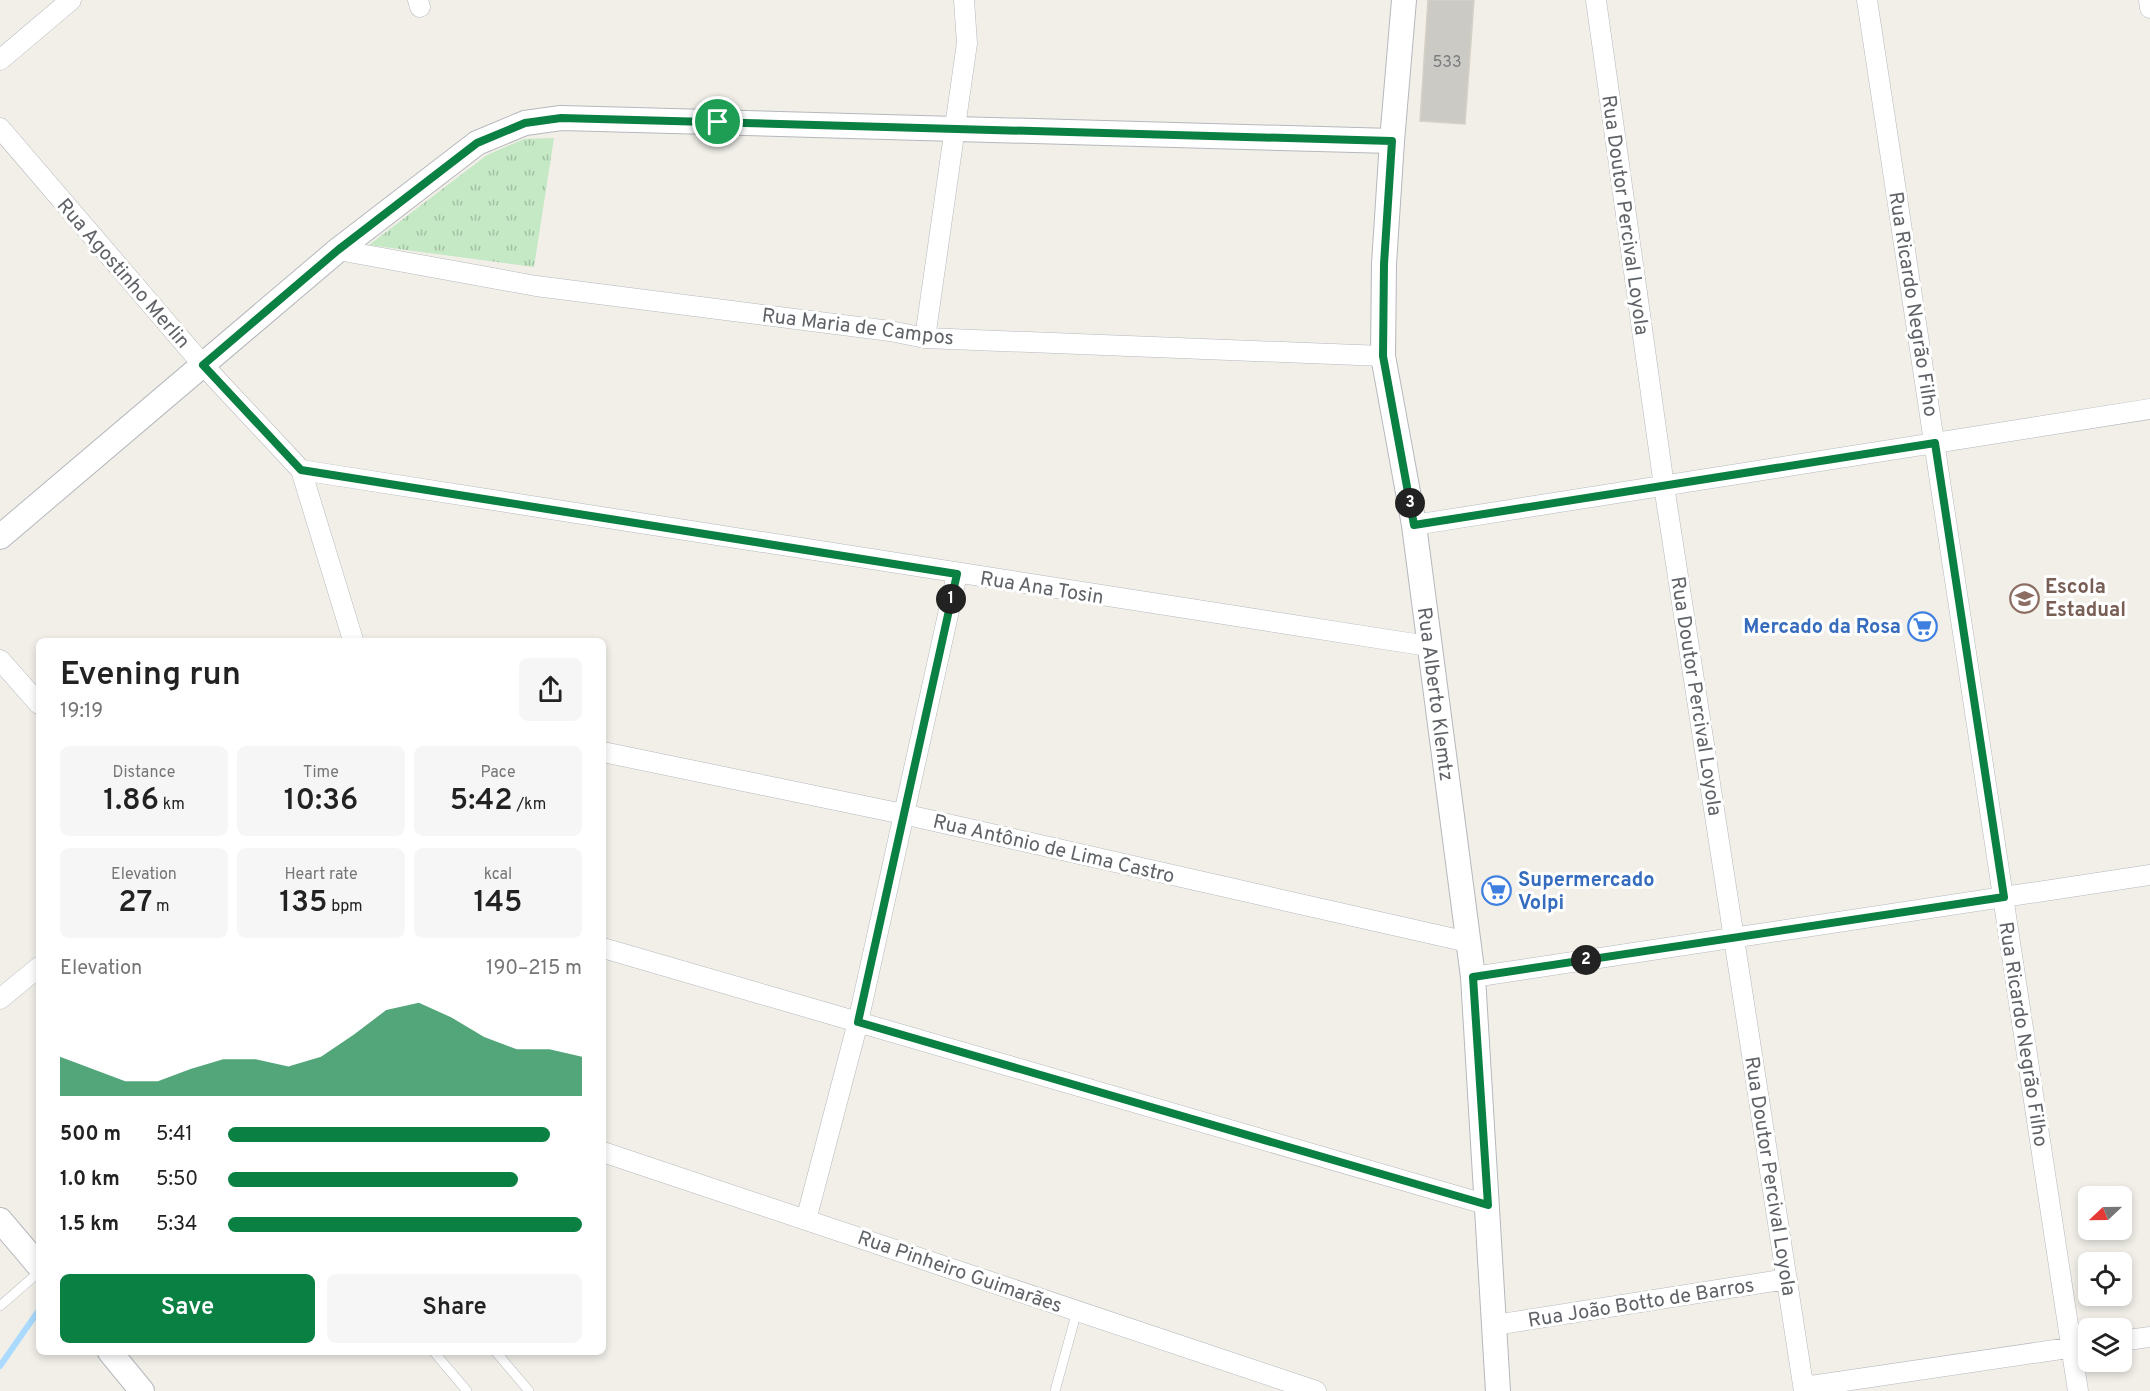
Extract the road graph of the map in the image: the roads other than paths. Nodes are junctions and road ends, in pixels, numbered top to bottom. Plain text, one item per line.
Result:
1 (71, 0) edge
2 (964, 0) edge
3 (1404, 0) edge
4 (1596, 0) edge
5 (1867, 0) edge
6 (2149, 0) edge
7 (2150, 8) edge
8 (0, 60) edge
9 (0, 128) edge
10 (955, 128) junction
11 (1392, 141) junction
12 (338, 250) junction
13 (925, 338) junction
14 (1383, 356) junction
15 (203, 365) junction
16 (2150, 410) edge
17 (1935, 443) junction
18 (301, 470) junction
19 (1664, 486) junction
20 (1414, 525) junction
21 (0, 537) edge
22 (957, 574) junction
23 (352, 638) edge
24 (1428, 646) junction
25 (0, 660) edge
26 (36, 701) edge
27 (606, 753) edge
28 (903, 814) junction
29 (2150, 875) edge
30 (2004, 897) junction
31 (1734, 938) junction
32 (1468, 942) junction
33 (606, 949) edge
34 (36, 969) edge
35 (1473, 977) junction
36 (0, 999) edge
37 (858, 1022) junction
38 (606, 1153) edge
39 (1488, 1205) junction
40 (0, 1220) edge
41 (806, 1220) junction
42 (36, 1262) edge
43 (36, 1275) edge
44 (1787, 1279) junction
45 (0, 1306) edge
46 (1077, 1311) junction
47 (1495, 1325) junction
48 (2078, 1334) edge
49 (2150, 1337) edge
50 (2132, 1339) edge
51 (2078, 1346) edge
52 (112, 1355) edge
53 (437, 1355) edge
54 (499, 1355) edge
55 (2079, 1372) edge
56 (1804, 1389) edge
57 (142, 1391) edge
58 (467, 1391) edge
59 (529, 1391) edge
60 (1055, 1391) edge
61 (1316, 1391) edge
62 (1498, 1391) edge
63 (2078, 1391) edge

1 - 8 street
2 - 10 street
3 - 11 street, Rua Alberto Klemtz
4 - 19 street, Rua Doutor Percival Loyola
5 - 17 street, Rua Ricardo Negrão Filho
6 - 7 street
9 - 15 street, Rua Agostinho Merlin
10 - 11 street
10 - 12 street
10 - 13 street
11 - 14 street, Rua Alberto Klemtz
12 - 13 street, Rua Maria de Campos
12 - 15 street
13 - 14 street, Rua Maria de Campos
14 - 20 street, Rua Alberto Klemtz
15 - 18 street, Rua Agostinho Merlin
15 - 21 street
16 - 17 street
17 - 19 street
17 - 30 street, Rua Ricardo Negrão Filho
18 - 22 street, Rua Ana Tosin
18 - 23 street, Rua Agostinho Merlin
19 - 20 street
19 - 31 street, Rua Doutor Percival Loyola
20 - 24 street, Rua Alberto Klemtz
22 - 24 street, Rua Ana Tosin
22 - 28 street
24 - 32 street, Rua Alberto Klemtz
25 - 26 street
27 - 28 street, Rua Antônio de Lima Castro
28 - 32 street, Rua Antônio de Lima Castro
28 - 37 street
29 - 30 street
30 - 31 street
30 - 48 street, Rua Ricardo Negrão Filho
31 - 35 street
31 - 44 street, Rua Doutor Percival Loyola
32 - 35 street, Rua Alberto Klemtz
33 - 37 street
34 - 36 street
35 - 39 street, Rua Alberto Klemtz
37 - 39 street
37 - 41 street
38 - 41 street, Rua Pinheiro Guimarães
39 - 47 street, Rua Alberto Klemtz
40 - 42 street
41 - 46 street, Rua Pinheiro Guimarães
43 - 45 lane
44 - 47 street, Rua João Botto de Barros
44 - 56 street, Rua Doutor Percival Loyola
46 - 60 lane
46 - 61 street, Rua Pinheiro Guimarães
47 - 62 street, Rua Alberto Klemtz
49 - 50 street
51 - 56 street
52 - 57 street
53 - 58 lane
54 - 59 lane
55 - 63 street, Rua Ricardo Negrão Filho

